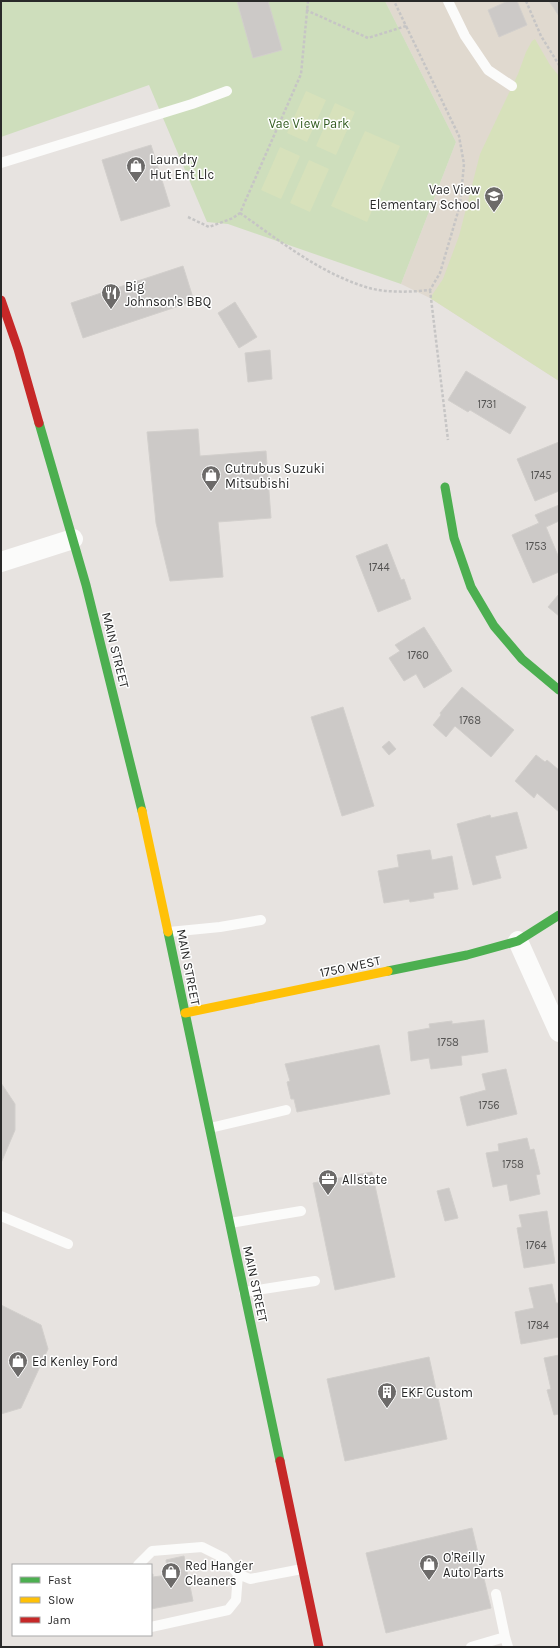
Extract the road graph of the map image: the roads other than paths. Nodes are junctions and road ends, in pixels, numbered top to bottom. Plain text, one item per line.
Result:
1 (448, 1) edge
2 (512, 86) dead end
3 (227, 91) dead end
4 (1, 163) edge
5 (1, 300) edge
6 (445, 487) dead end
7 (73, 539) junction
8 (1, 562) edge
9 (559, 690) edge
10 (559, 916) edge
11 (260, 920) dead end
12 (169, 932) junction
13 (518, 941) junction
14 (185, 1013) junction
15 (559, 1032) edge
16 (286, 1110) dead end
17 (210, 1128) junction
18 (301, 1211) dead end
19 (1, 1216) edge
20 (230, 1223) junction
21 (68, 1244) dead end
22 (315, 1281) dead end
23 (244, 1292) junction
24 (139, 1564) edge
25 (302, 1569) junction
26 (238, 1574) junction
27 (496, 1594) dead end
28 (152, 1627) edge
29 (505, 1637) junction
30 (318, 1647) edge
31 (471, 1647) edge
32 (508, 1647) edge

1 - 2 lane
3 - 4 lane
5 - 7 main road, MAIN STREET
6 - 9 main road
7 - 8 street
7 - 12 main road, MAIN STREET
10 - 13 main road, 1750 WEST
11 - 12 lane
12 - 14 main road, MAIN STREET
13 - 14 main road, 1750 WEST
13 - 15 street
14 - 17 main road, MAIN STREET
16 - 17 lane
17 - 20 main road, MAIN STREET
18 - 20 lane
19 - 21 lane
20 - 23 main road, MAIN STREET
22 - 23 lane
23 - 25 main road, MAIN STREET
24 - 26 lane
25 - 26 lane
25 - 30 main road, MAIN STREET
26 - 28 lane
27 - 29 lane
29 - 31 lane
29 - 32 lane

